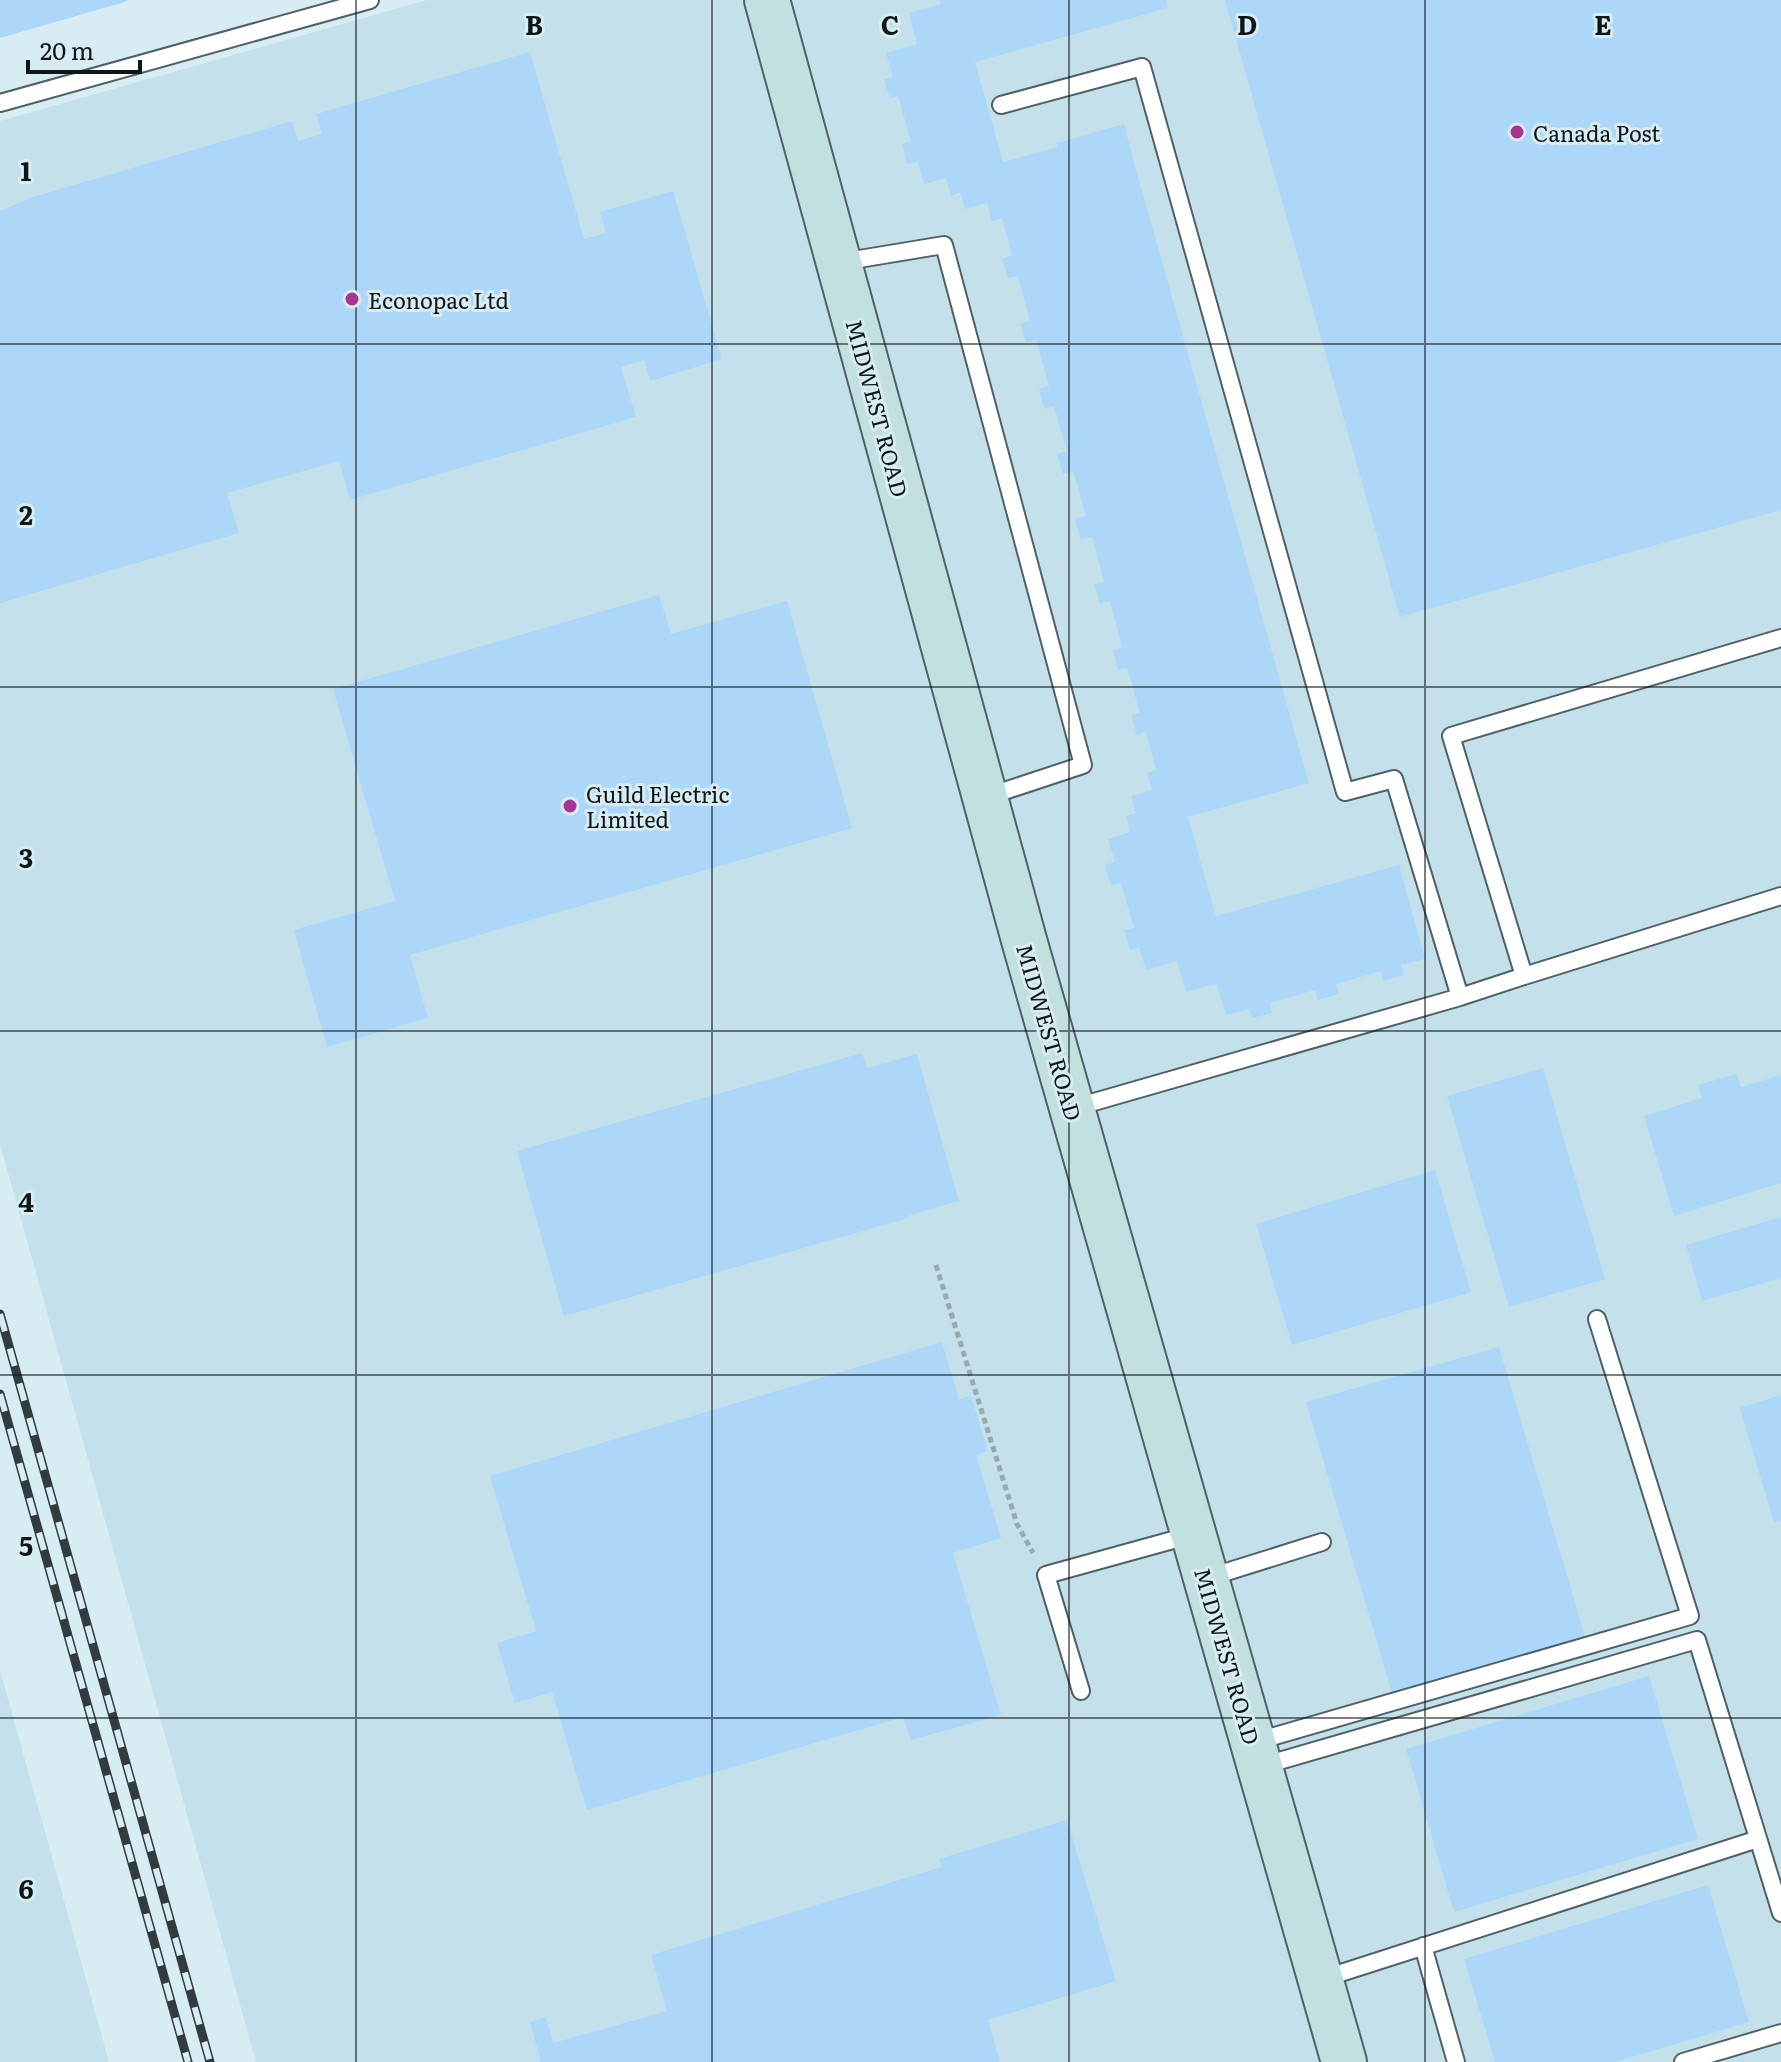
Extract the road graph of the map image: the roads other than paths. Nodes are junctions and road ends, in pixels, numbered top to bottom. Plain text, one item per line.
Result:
1 (370, 0) edge
2 (767, 0) edge
3 (0, 103) edge
4 (1001, 105) dead end
5 (838, 262) junction
6 (1781, 638) edge
7 (985, 797) junction
8 (1781, 896) edge
9 (1524, 976) junction
10 (1460, 997) junction
11 (1072, 1109) junction
12 (1597, 1319) dead end
13 (1192, 1534) junction
14 (1322, 1542) dead end
15 (1206, 1578) junction
16 (1081, 1691) dead end
17 (1352, 1713) junction
18 (1359, 1738) junction
19 (1256, 1755) junction
20 (1758, 1839) junction
21 (1781, 1913) edge
22 (1423, 1946) junction
23 (1320, 1979) junction
24 (1781, 2033) edge
25 (1344, 2062) edge
26 (1456, 2062) edge
27 (1683, 2062) edge

1 - 3 lane
2 - 5 street, MIDWEST ROAD
4 - 10 lane
5 - 7 street, MIDWEST ROAD
5 - 7 lane
6 - 9 lane
7 - 11 street, MIDWEST ROAD
8 - 9 lane
9 - 10 lane
10 - 11 lane
11 - 13 street, MIDWEST ROAD
12 - 17 lane
13 - 15 street, MIDWEST ROAD
13 - 16 lane
14 - 15 lane
15 - 19 street, MIDWEST ROAD
17 - 18 lane
17 - 19 lane
18 - 19 lane
18 - 20 lane
19 - 23 street, MIDWEST ROAD
20 - 21 lane
20 - 22 lane
22 - 23 lane
22 - 26 lane
23 - 25 street, MIDWEST ROAD
24 - 27 lane

